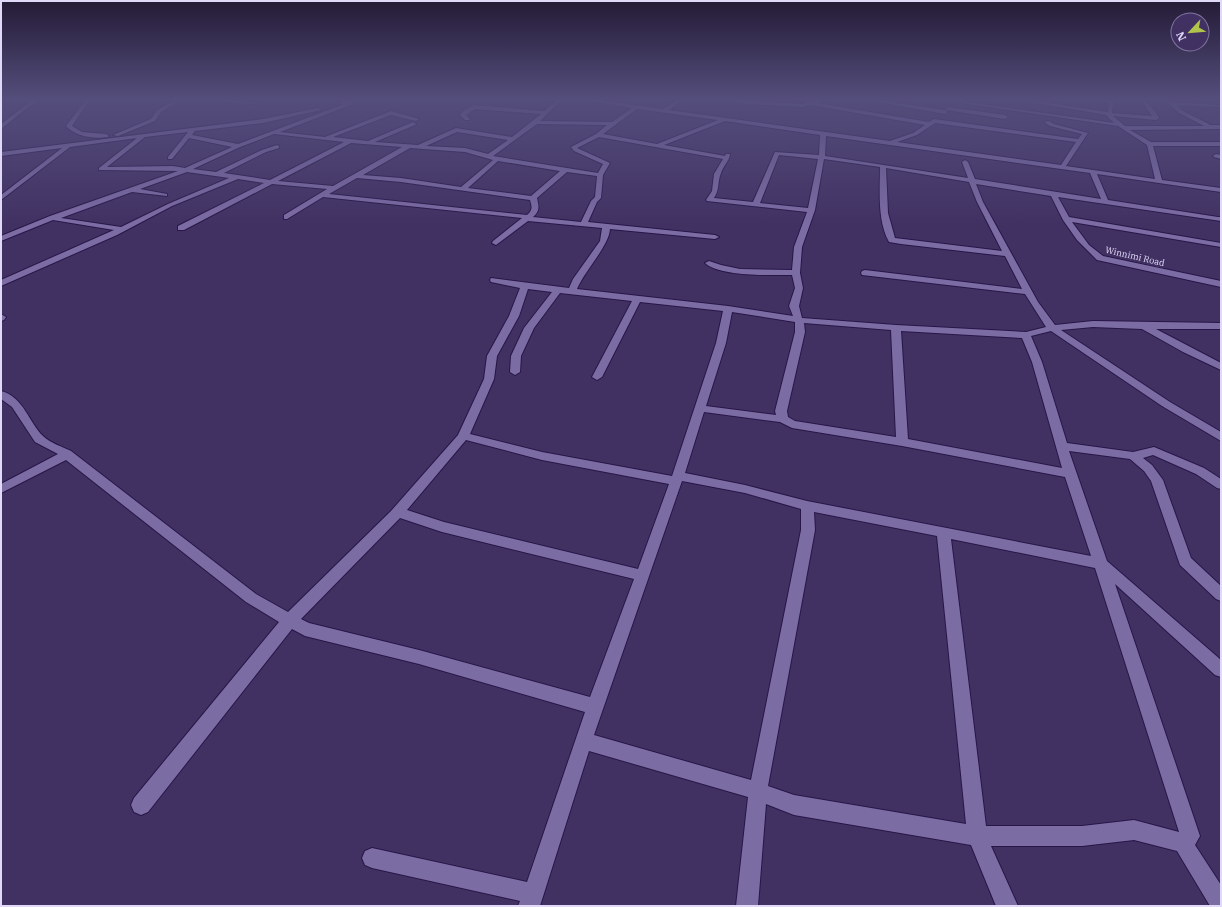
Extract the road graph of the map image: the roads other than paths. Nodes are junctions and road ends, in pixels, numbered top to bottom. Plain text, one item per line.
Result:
1 (99, 140) edge
2 (138, 140) edge
3 (184, 140) edge
4 (210, 140) edge
5 (254, 140) edge
6 (335, 140) edge
7 (373, 140) edge
8 (434, 140) edge
9 (510, 140) edge
10 (586, 140) edge
11 (629, 140) edge
12 (671, 140) edge
13 (823, 140) edge
14 (871, 140) edge
15 (897, 140) edge
16 (920, 140) edge
17 (1076, 140) edge
18 (1144, 140) edge
19 (1079, 141) joint
20 (350, 142) junction
21 (367, 143) junction
22 (891, 143) junction
23 (1150, 144) junction
24 (1221, 144) edge
25 (69, 146) junction
26 (238, 146) junction
27 (409, 146) junction
28 (656, 146) junction
29 (419, 147) junction
30 (277, 148) dead end
31 (1, 154) edge
32 (822, 156) junction
33 (488, 157) junction
34 (170, 158) dead end
35 (497, 160) junction
36 (1068, 161) junction
37 (965, 162) dead end
38 (883, 166) junction
39 (1062, 168) junction
40 (186, 170) junction
41 (565, 170) junction
42 (1093, 172) junction
43 (217, 174) junction
44 (600, 174) junction
45 (356, 176) junction
46 (237, 177) junction
47 (1158, 178) junction
48 (971, 180) junction
49 (1200, 180) dead end
50 (272, 182) junction
51 (333, 188) junction
52 (463, 189) junction
53 (132, 190) junction
54 (1221, 190) edge
55 (1053, 194) junction
56 (165, 195) dead end
57 (321, 195) junction
58 (1, 198) edge
59 (533, 198) junction
60 (1105, 201) junction
61 (756, 205) junction
62 (811, 210) junction
63 (287, 217) dead end
64 (53, 218) junction
65 (528, 218) junction
66 (1067, 219) junction
67 (1218, 219) dead end
68 (583, 224) junction
69 (606, 226) junction
70 (181, 228) dead end
71 (121, 229) junction
72 (1, 235) edge
73 (14, 235) junction
74 (715, 237) dead end
75 (1, 239) edge
76 (496, 243) dead end
77 (1221, 245) edge
78 (1009, 254) junction
79 (709, 262) dead end
80 (796, 273) junction
81 (865, 273) dead end
82 (494, 280) dead end
83 (1, 282) edge
84 (1221, 284) edge
85 (525, 286) junction
86 (558, 289) junction
87 (572, 291) junction
88 (1029, 292) junction
89 (637, 299) junction
90 (728, 309) junction
91 (798, 320) junction
92 (1146, 326) junction
93 (1221, 326) edge
94 (896, 328) junction
95 (1052, 328) junction
96 (1026, 335) junction
97 (1221, 367) edge
98 (516, 372) dead end
99 (597, 376) dead end
100 (1, 394) edge
101 (699, 408) junction
102 (783, 419) junction
103 (462, 436) junction
104 (1221, 437) edge
105 (902, 442) junction
106 (1062, 446) junction
107 (67, 454) junction
108 (1133, 456) junction
109 (1070, 474) junction
110 (677, 479) junction
111 (1221, 485) edge
112 (1, 489) edge
113 (807, 506) junction
114 (398, 512) junction
115 (943, 532) junction
116 (1100, 563) junction
117 (643, 576) junction
118 (1221, 594) edge
119 (290, 620) junction
120 (1221, 670) edge
121 (596, 707) junction
122 (583, 741) junction
123 (758, 791) junction
124 (141, 805) dead end
125 (977, 836) junction
126 (1183, 843) junction
127 (372, 858) dead end
128 (532, 900) edge
129 (1221, 904) edge
130 (747, 906) edge
131 (1007, 906) edge

1 - 25 street
2 - 40 street
3 - 34 street
4 - 26 street
5 - 26 street
6 - 20 street
7 - 21 street
8 - 29 street
9 - 33 street
10 - 44 street
11 - 28 street
12 - 28 street
13 - 32 street
14 - 22 street
15 - 22 street
16 - 36 street
17 - 19 street
18 - 23 street
19 - 36 street
20 - 21 street
20 - 50 street
21 - 27 street
22 - 39 street
23 - 24 street
23 - 47 street
25 - 31 street
25 - 58 street
26 - 40 street
27 - 29 street
27 - 45 street
28 - 61 street
29 - 33 street
30 - 43 street
32 - 38 street
32 - 61 street
32 - 62 street
33 - 35 street
35 - 41 street
35 - 52 street
36 - 39 street
36 - 47 street
37 - 48 street
38 - 48 street
38 - 78 street
39 - 42 street
40 - 43 street
40 - 53 street
41 - 44 street
41 - 59 street
42 - 47 street
42 - 60 street
43 - 46 street
44 - 68 street
45 - 51 street
45 - 52 street
46 - 50 street
46 - 71 street
47 - 49 street
47 - 54 street
48 - 55 street
48 - 78 street
50 - 51 street
50 - 70 street
51 - 57 street
52 - 59 street
53 - 56 street
53 - 64 street
55 - 60 street
55 - 66 street, Winnimi Road
57 - 63 street
57 - 65 street
59 - 65 street
60 - 67 street
61 - 62 street
62 - 80 street
64 - 71 street
64 - 73 street
65 - 68 street
65 - 76 street
66 - 77 street
66 - 84 street, Winnimi Road
68 - 69 street
69 - 74 street
69 - 87 street
71 - 83 street
72 - 73 street
73 - 75 street
78 - 88 street
79 - 80 street
80 - 91 street
81 - 88 street
82 - 85 street
85 - 86 street
85 - 103 street
86 - 87 street
86 - 98 street
87 - 89 street
88 - 95 street
89 - 90 street
89 - 99 street
90 - 91 street
90 - 101 street
91 - 94 street
91 - 102 street
92 - 93 street
92 - 95 street
92 - 97 street
94 - 96 street
94 - 105 street
95 - 96 street
95 - 104 street
96 - 106 street
100 - 107 street
101 - 102 street
101 - 110 street
102 - 105 street
103 - 110 street
103 - 114 street
105 - 109 street
106 - 108 street
106 - 109 street
107 - 112 street
107 - 119 street
108 - 111 street
108 - 118 street
109 - 116 street
110 - 113 street
110 - 117 street
113 - 115 street
113 - 123 street
114 - 117 street
114 - 119 street
115 - 116 street
115 - 125 street
116 - 120 street
116 - 126 street
117 - 121 street
119 - 121 street
119 - 124 street
121 - 122 street
122 - 123 street
122 - 128 street
123 - 125 street
123 - 130 street
125 - 126 street
125 - 131 street
126 - 129 street
127 - 128 street

